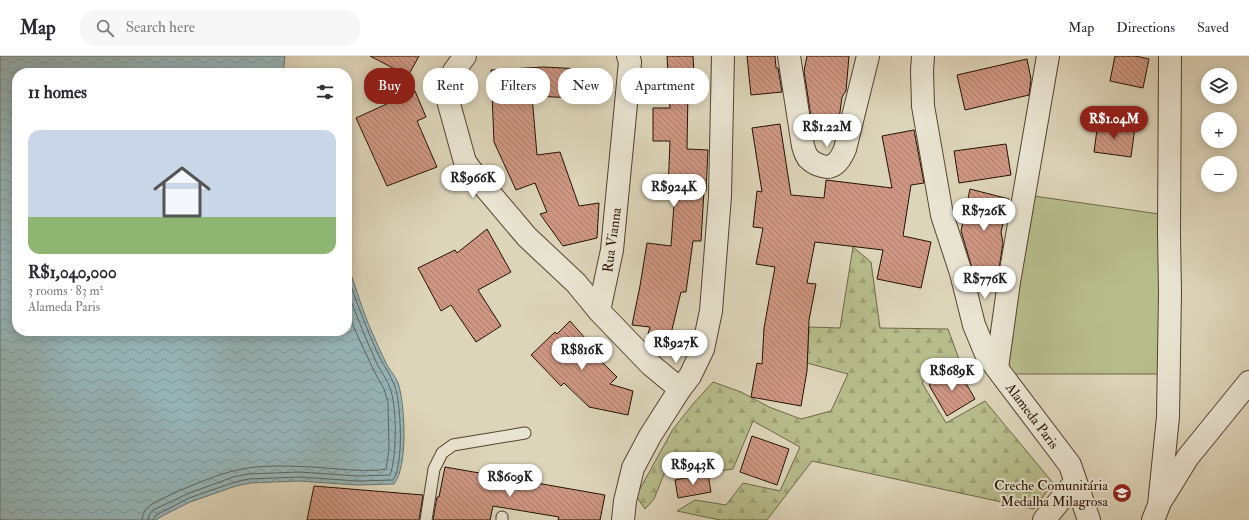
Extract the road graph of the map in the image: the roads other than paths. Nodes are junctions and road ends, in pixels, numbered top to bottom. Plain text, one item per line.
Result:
1 (465, 56) edge
2 (628, 56) edge
3 (723, 56) edge
4 (789, 56) edge
5 (868, 56) edge
6 (923, 56) edge
7 (1048, 56) edge
8 (1170, 56) edge
9 (600, 311) junction
10 (996, 368) junction
11 (1249, 382) edge
12 (680, 389) junction
13 (525, 433) dead end
14 (1075, 482) junction
15 (1156, 512) edge
16 (426, 520) edge
17 (622, 520) edge
18 (1044, 520) edge
19 (1089, 520) edge

1 - 9 street
2 - 9 street, Rua Vianna
3 - 12 street
4 - 5 street
6 - 10 street, Alameda Paris
7 - 10 street
8 - 15 street
9 - 12 street
10 - 14 street, Alameda Paris
11 - 15 street
12 - 17 street
13 - 16 lane
14 - 18 street
14 - 19 street, Alameda Paris

